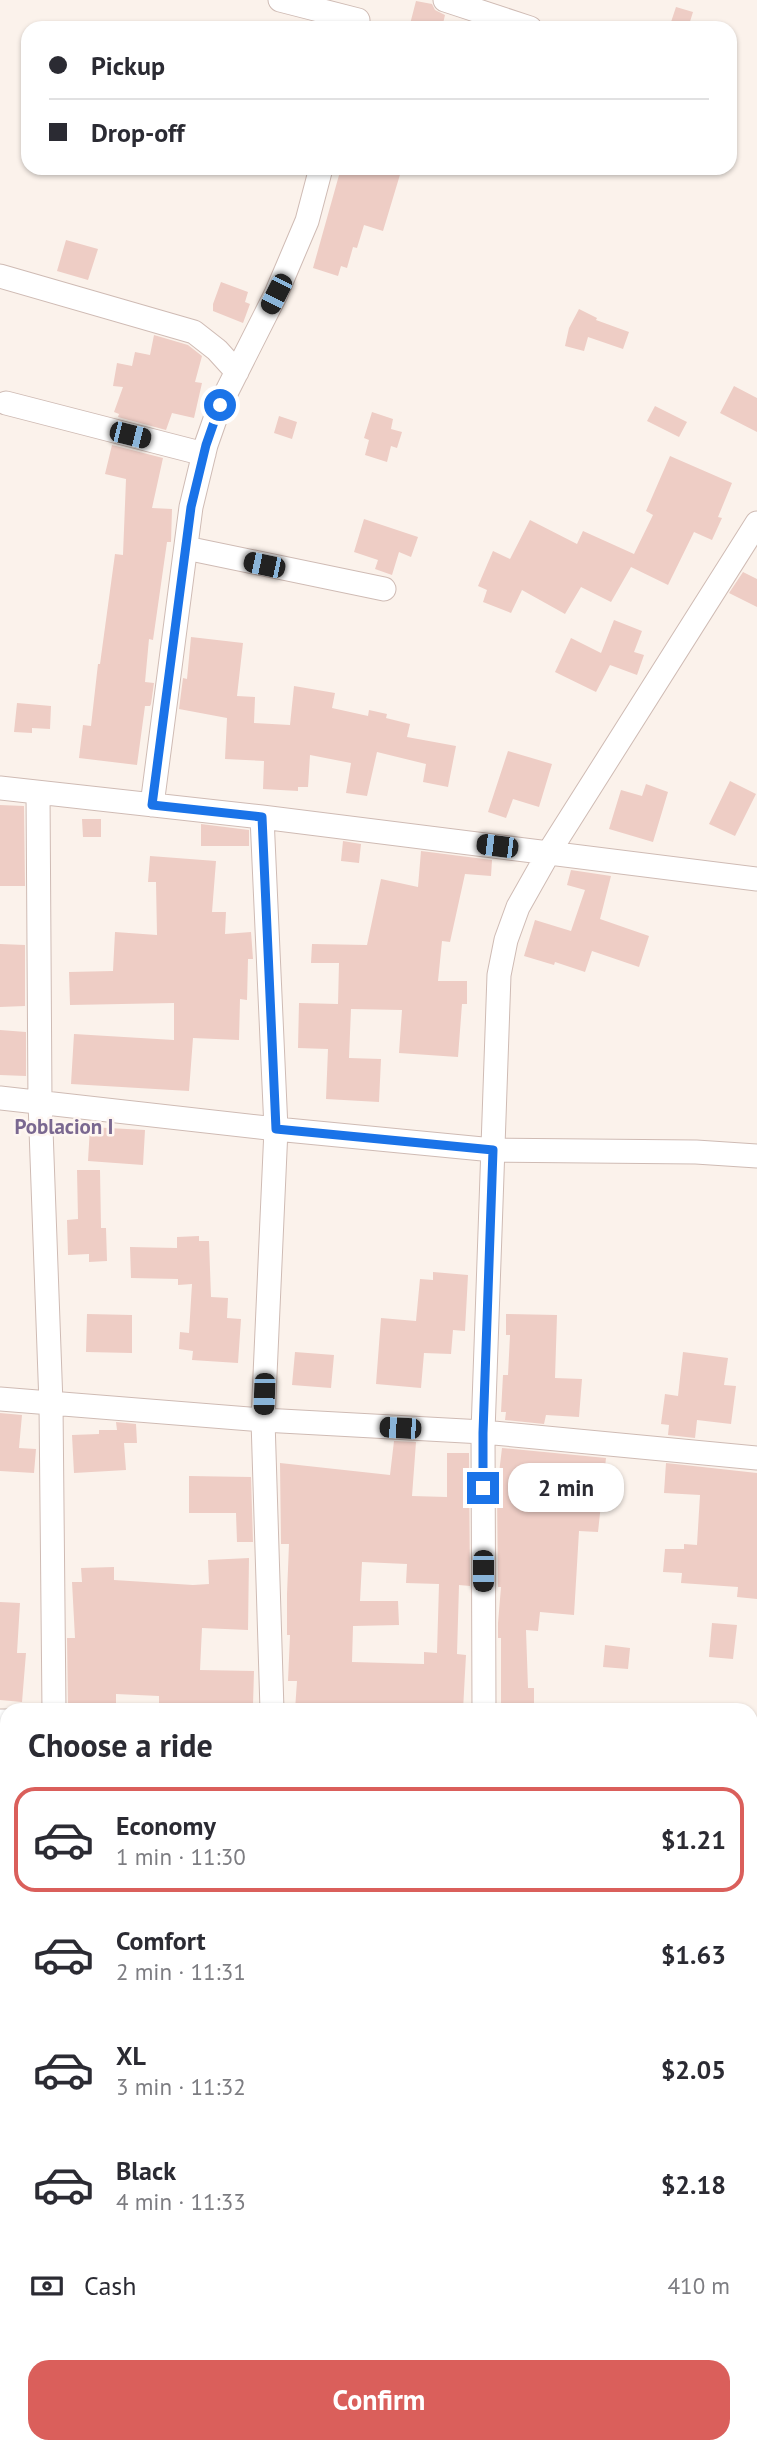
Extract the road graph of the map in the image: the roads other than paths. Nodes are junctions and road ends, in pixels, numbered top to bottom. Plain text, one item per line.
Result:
1 (280, 0) edge
2 (445, 0) edge
3 (360, 16) edge
4 (509, 21) edge
5 (319, 175) edge
6 (0, 276) edge
7 (237, 372) junction
8 (6, 403) dead end
9 (204, 454) junction
10 (757, 523) edge
11 (186, 548) junction
12 (384, 589) dead end
13 (0, 788) edge
14 (38, 793) junction
15 (152, 805) junction
16 (262, 817) junction
17 (549, 852) junction
18 (757, 879) edge
19 (0, 1098) edge
20 (40, 1102) junction
21 (276, 1129) junction
22 (493, 1150) junction
23 (757, 1156) edge
24 (0, 1399) edge
25 (51, 1404) junction
26 (263, 1420) junction
27 (483, 1433) junction
28 (757, 1458) edge
29 (54, 1703) edge
30 (272, 1703) edge
31 (484, 1703) edge

1 - 3 street
2 - 4 street
5 - 7 street
6 - 7 street
7 - 9 street
8 - 9 street
9 - 11 street
10 - 17 street
11 - 12 street
11 - 15 street
13 - 14 street
14 - 15 street
14 - 20 street
15 - 16 street
16 - 17 street
16 - 21 street
17 - 18 street
17 - 22 street
19 - 20 street
20 - 21 street
20 - 25 street
21 - 22 street
21 - 26 street
22 - 23 street
22 - 27 street
24 - 25 street
25 - 26 street
25 - 29 street
26 - 27 street
26 - 30 street
27 - 28 street
27 - 31 street

